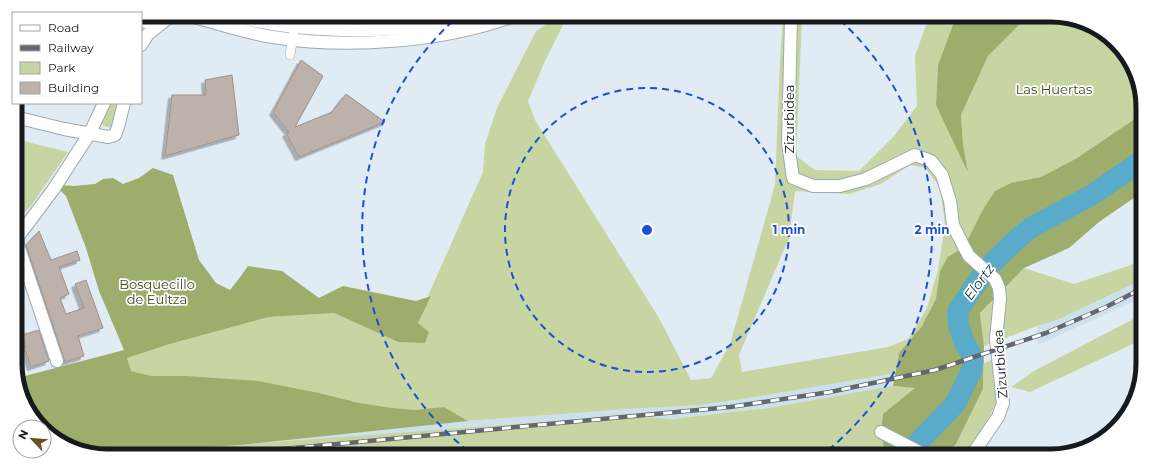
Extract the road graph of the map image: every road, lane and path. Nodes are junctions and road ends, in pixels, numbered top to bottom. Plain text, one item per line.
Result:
1 (164, 22) edge
2 (214, 22) edge
3 (295, 22) edge
4 (447, 22) edge
5 (494, 22) edge
6 (791, 22) edge
7 (292, 40) junction
8 (142, 43) edge
9 (290, 55) dead end
10 (104, 104) edge
11 (124, 104) edge
12 (22, 120) edge
13 (90, 133) junction
14 (22, 231) edge
15 (22, 257) edge
16 (57, 362) dead end
17 (881, 432) dead end
18 (914, 449) edge
19 (976, 449) edge

1 - 8 street
2 - 7 street
3 - 4 street
3 - 7 street
5 - 7 street
6 - 19 street, Zizurbidea
7 - 9 street
10 - 13 street
11 - 13 street
12 - 13 street
13 - 14 street
15 - 16 street
17 - 18 street

